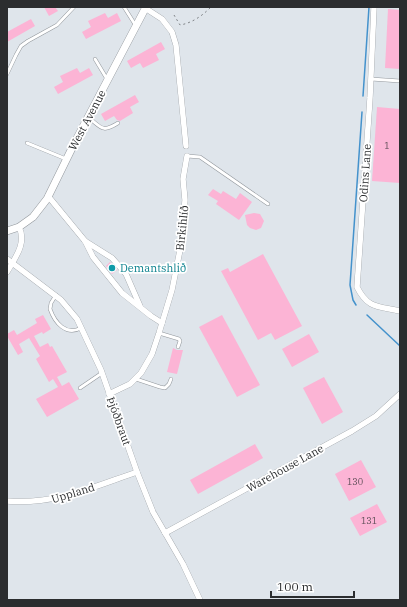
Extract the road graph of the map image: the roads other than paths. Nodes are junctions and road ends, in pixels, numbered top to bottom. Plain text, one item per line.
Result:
1 (74, 7) edge
2 (124, 7) edge
3 (374, 7) edge
4 (145, 8) edge
5 (136, 26) junction
6 (95, 59) dead end
7 (7, 74) edge
8 (371, 80) junction
9 (108, 81) junction
10 (400, 81) edge
11 (88, 117) junction
12 (118, 123) dead end
13 (27, 143) dead end
14 (186, 146) dead end
15 (187, 156) joint
16 (66, 159) junction
17 (48, 196) junction
18 (268, 204) dead end
19 (19, 227) junction
20 (7, 231) edge
21 (85, 241) junction
22 (7, 259) edge
23 (13, 263) junction
24 (7, 272) edge
25 (56, 295) junction
26 (140, 306) junction
27 (400, 311) edge
28 (162, 323) junction
29 (82, 328) junction
30 (159, 333) junction
31 (178, 347) dead end
32 (102, 373) junction
33 (136, 379) junction
34 (171, 379) dead end
35 (80, 388) dead end
36 (109, 394) junction
37 (400, 394) edge
38 (137, 472) junction
39 (7, 501) edge
40 (165, 533) junction
41 (200, 600) edge

1 - 7 lane
2 - 5 lane
3 - 8 street, Odins Lane
4 - 5 street, West Avenue
4 - 14 street
5 - 9 street, West Avenue
6 - 9 lane
8 - 10 lane
8 - 27 street, Odins Lane
9 - 11 street, West Avenue
11 - 12 lane
11 - 16 street, West Avenue
13 - 16 lane
15 - 18 lane
15 - 28 street, Birkihlíð
16 - 17 street, West Avenue
17 - 19 street, West Avenue
17 - 21 street
19 - 20 street
19 - 23 street
21 - 26 street
21 - 26 street
22 - 23 street, Þjóðbraut
23 - 24 street
23 - 25 street, Þjóðbraut
25 - 29 street, Þjóðbraut
25 - 29 lane
26 - 28 street
28 - 30 street, Birkihlíð
29 - 32 street, Þjóðbraut
30 - 31 lane
30 - 33 street, Birkihlíð
32 - 35 lane
32 - 36 street, Þjóðbraut
33 - 34 lane
33 - 36 street, Birkihlíð
36 - 38 street, Þjóðbraut
37 - 40 street, Warehouse Lane
38 - 39 street, Uppland
38 - 40 street, Þjóðbraut
40 - 41 street, Þjóðbraut

